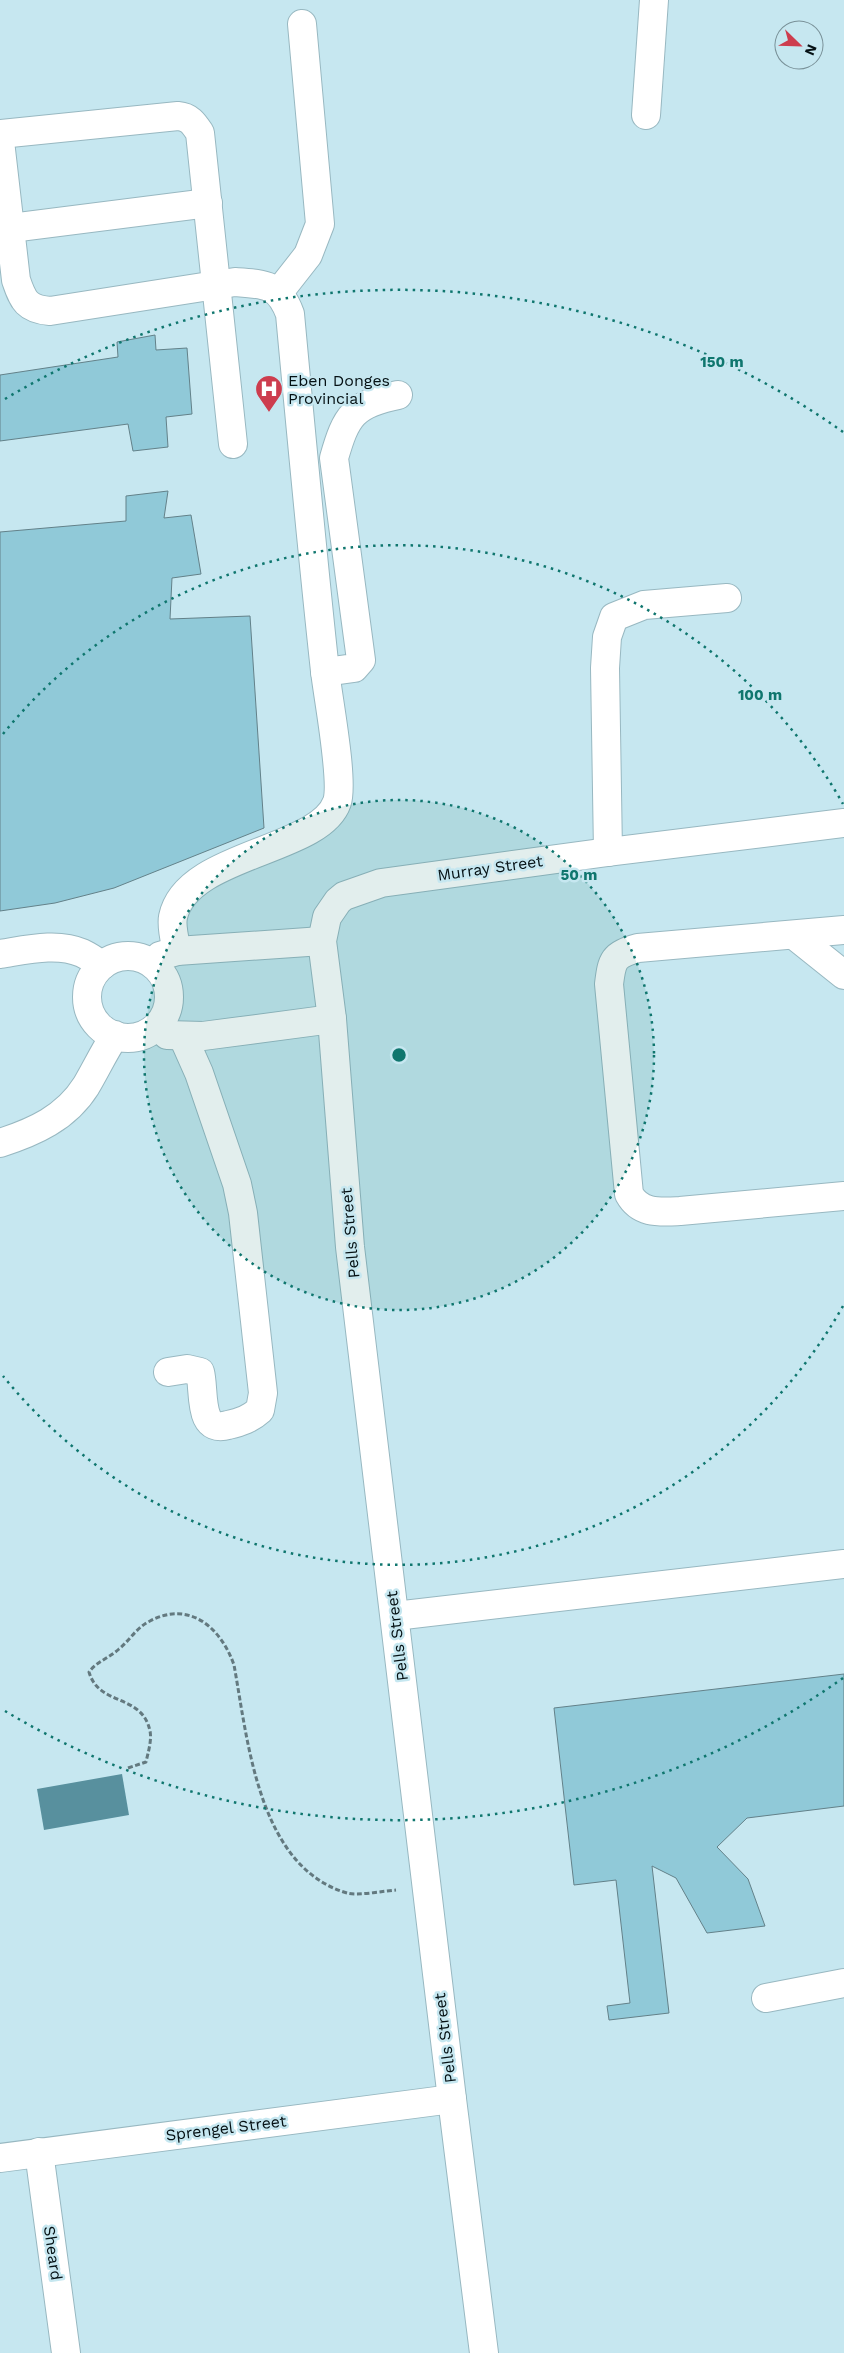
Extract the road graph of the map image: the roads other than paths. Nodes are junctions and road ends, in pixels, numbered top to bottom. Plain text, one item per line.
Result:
1 (654, 0) edge
2 (302, 24) dead end
3 (646, 115) dead end
4 (0, 134) edge
5 (0, 141) edge
6 (208, 203) junction
7 (11, 228) junction
8 (217, 285) junction
9 (279, 292) junction
10 (398, 395) dead end
11 (233, 444) dead end
12 (727, 598) dead end
13 (325, 672) junction
14 (844, 823) edge
15 (608, 852) junction
16 (324, 929) junction
17 (844, 930) edge
18 (794, 936) junction
19 (177, 951) junction
20 (0, 954) edge
21 (147, 960) junction
22 (102, 965) junction
23 (844, 975) edge
24 (332, 1020) junction
25 (149, 1032) junction
26 (115, 1035) junction
27 (183, 1037) junction
28 (0, 1144) edge
29 (844, 1196) edge
30 (168, 1372) dead end
31 (844, 1564) edge
32 (395, 1616) junction
33 (844, 1983) edge
34 (766, 1998) dead end
35 (452, 2099) junction
36 (39, 2152) junction
37 (0, 2158) edge
38 (66, 2353) edge
39 (484, 2353) edge

1 - 3 street
2 - 9 street
4 - 6 street
5 - 7 street
6 - 7 street
6 - 8 street
7 - 8 street
8 - 9 street
8 - 11 street
9 - 13 street
10 - 13 street
12 - 15 street
13 - 19 street
14 - 15 street, Murray Street
15 - 16 street, Murray Street
16 - 19 street
16 - 24 street, Pells Street
17 - 18 street
18 - 23 street
18 - 29 street
19 - 21 street
20 - 22 street
21 - 22 street
21 - 25 street
22 - 26 street
24 - 27 street
24 - 32 street, Pells Street
25 - 26 street
25 - 27 street
26 - 28 street
27 - 30 street
31 - 32 street
32 - 35 street, Pells Street
33 - 34 street
35 - 36 street, Sprengel Street
35 - 39 street, Pells Street
36 - 37 street, Sprengel Street
36 - 38 street, Sheard

